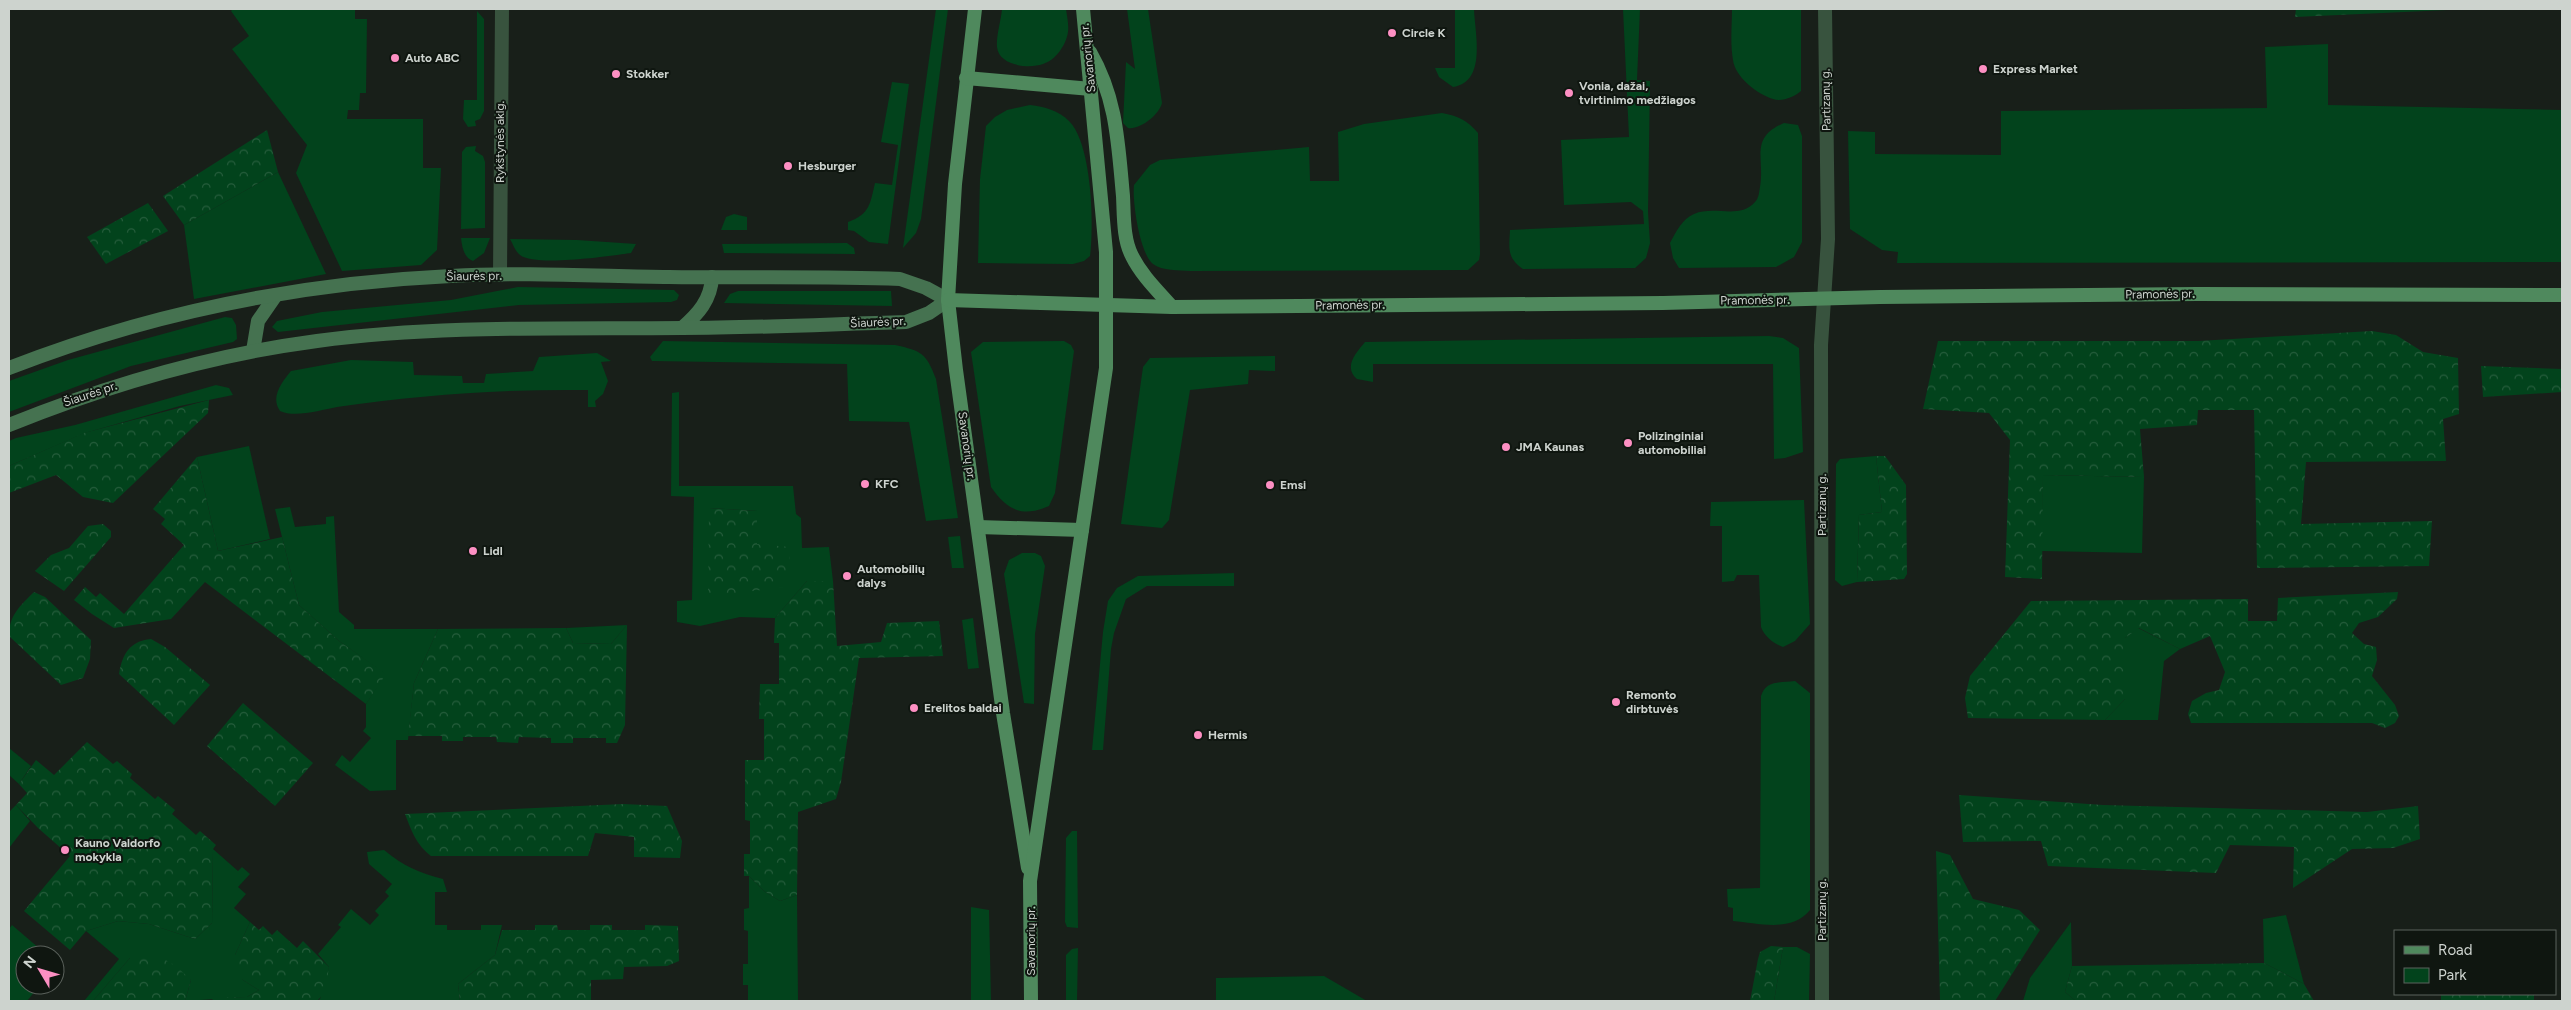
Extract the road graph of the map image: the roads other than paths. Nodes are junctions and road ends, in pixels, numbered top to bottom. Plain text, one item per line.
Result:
1 (502, 9) edge
2 (975, 9) edge
3 (1083, 9) edge
4 (1825, 9) edge
5 (1087, 47) junction
6 (966, 78) junction
7 (1091, 88) junction
8 (500, 275) junction
9 (712, 277) junction
10 (276, 295) junction
11 (2562, 295) edge
12 (1824, 299) junction
13 (948, 300) junction
14 (1108, 305) junction
15 (1172, 307) junction
16 (682, 328) junction
17 (253, 352) junction
18 (9, 368) edge
19 (9, 425) edge
20 (978, 527) junction
21 (1082, 530) junction
22 (1030, 881) junction
23 (1031, 1001) edge
24 (1822, 1001) edge

1 - 8 street, Rykštynės aklg.
2 - 6 main road, Savanorių pr.
3 - 5 main road, Savanorių pr.
4 - 12 street, Partizanų g.
5 - 7 main road, Savanorių pr.
5 - 15 main road
6 - 7 main road
6 - 13 main road, Savanorių pr.
7 - 14 main road, Savanorių pr.
8 - 9 main road, Šiaurės pr.
8 - 10 main road, Šiaurės pr.
9 - 13 main road, Šiaurės pr.
9 - 16 main road
10 - 17 main road
10 - 18 main road, Šiaurės pr.
11 - 12 main road, Pramonės pr.
12 - 15 main road, Pramonės pr.
12 - 24 street, Partizanų g.
13 - 14 main road, Pramonės pr.
13 - 16 main road, Šiaurės pr.
13 - 20 main road, Savanorių pr.
14 - 15 main road, Pramonės pr.
14 - 21 main road, Savanorių pr.
16 - 17 main road, Šiaurės pr.
17 - 19 main road, Šiaurės pr.
20 - 21 main road
20 - 22 main road, Savanorių pr.
21 - 22 main road, Savanorių pr.
22 - 23 main road, Savanorių pr.

